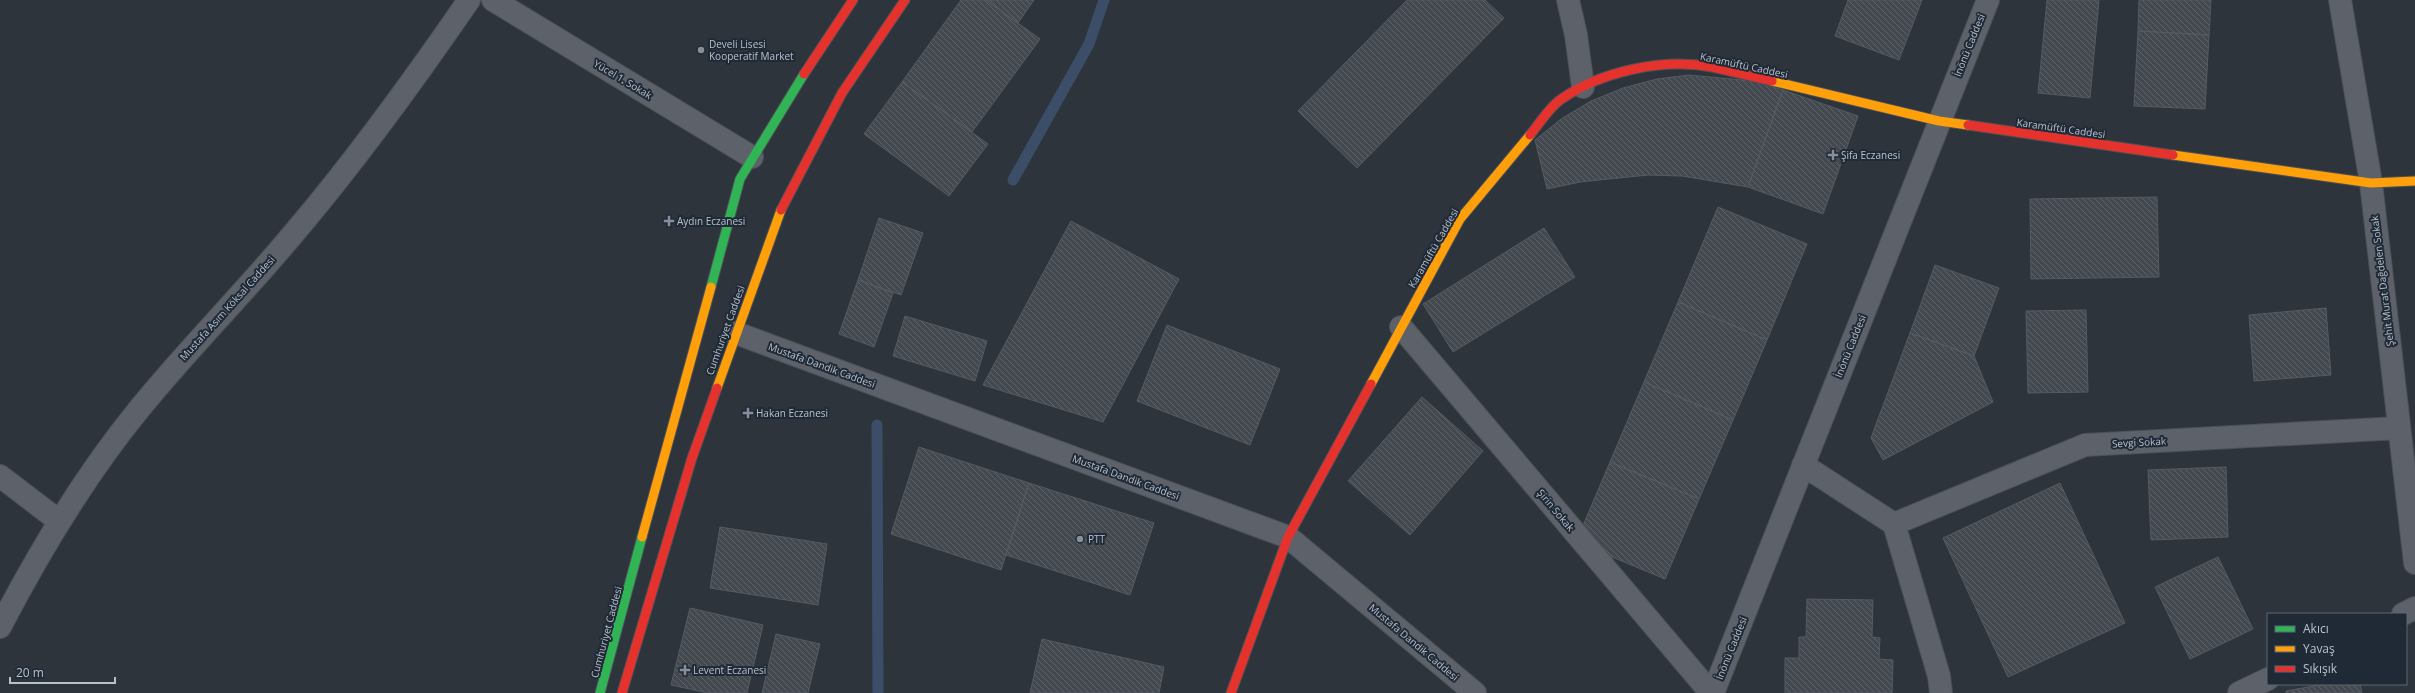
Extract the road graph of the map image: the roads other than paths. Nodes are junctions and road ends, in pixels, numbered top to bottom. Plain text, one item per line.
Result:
1 (469, 0) edge
2 (493, 0) edge
3 (853, 0) edge
4 (905, 0) edge
5 (1988, 0) edge
6 (2340, 0) edge
7 (1570, 2) edge
8 (1583, 87) junction
9 (1939, 122) junction
10 (752, 157) junction
11 (2415, 182) edge
12 (2371, 183) junction
13 (1401, 327) junction
14 (736, 333) junction
15 (2399, 428) junction
16 (1803, 465) junction
17 (0, 476) edge
18 (59, 521) junction
19 (1894, 524) junction
20 (1288, 537) junction
21 (2415, 563) edge
22 (2415, 608) edge
23 (2405, 613) edge
24 (0, 627) edge
25 (2267, 679) edge
26 (600, 693) edge
27 (622, 693) edge
28 (1231, 693) edge
29 (1475, 693) edge
30 (1712, 693) edge
31 (1941, 693) edge
32 (2239, 693) edge

1 - 18 street, Mustafa Asım Köksal Caddesi
2 - 10 street, Yücel 1. Sokak
3 - 10 street, Cumhuriyet Caddesi
4 - 14 street, Cumhuriyet Caddesi
5 - 9 street, İnönü Caddesi
6 - 12 street, Şehit Murat Dağdelen Sokak
7 - 8 street
8 - 9 street, Karamüftü Caddesi
8 - 13 street, Karamüftü Caddesi
9 - 12 street, Karamüftü Caddesi
9 - 16 street, İnönü Caddesi
10 - 26 street, Cumhuriyet Caddesi
11 - 12 street, Karamüftü Caddesi
12 - 15 street, Şehit Murat Dağdelen Sokak
13 - 20 street, Karamüftü Caddesi
13 - 30 street, Şirin Sokak
14 - 20 street, Mustafa Dandik Caddesi
14 - 27 street, Cumhuriyet Caddesi
15 - 19 street, Sevgi Sokak
15 - 21 street, Şehit Murat Dağdelen Sokak
16 - 19 street
16 - 30 street, İnönü Caddesi
17 - 18 street
18 - 24 street, Mustafa Asım Köksal Caddesi
19 - 31 street
20 - 28 street, Karamüftü Caddesi
20 - 29 street, Mustafa Dandik Caddesi
22 - 23 street
25 - 32 street

